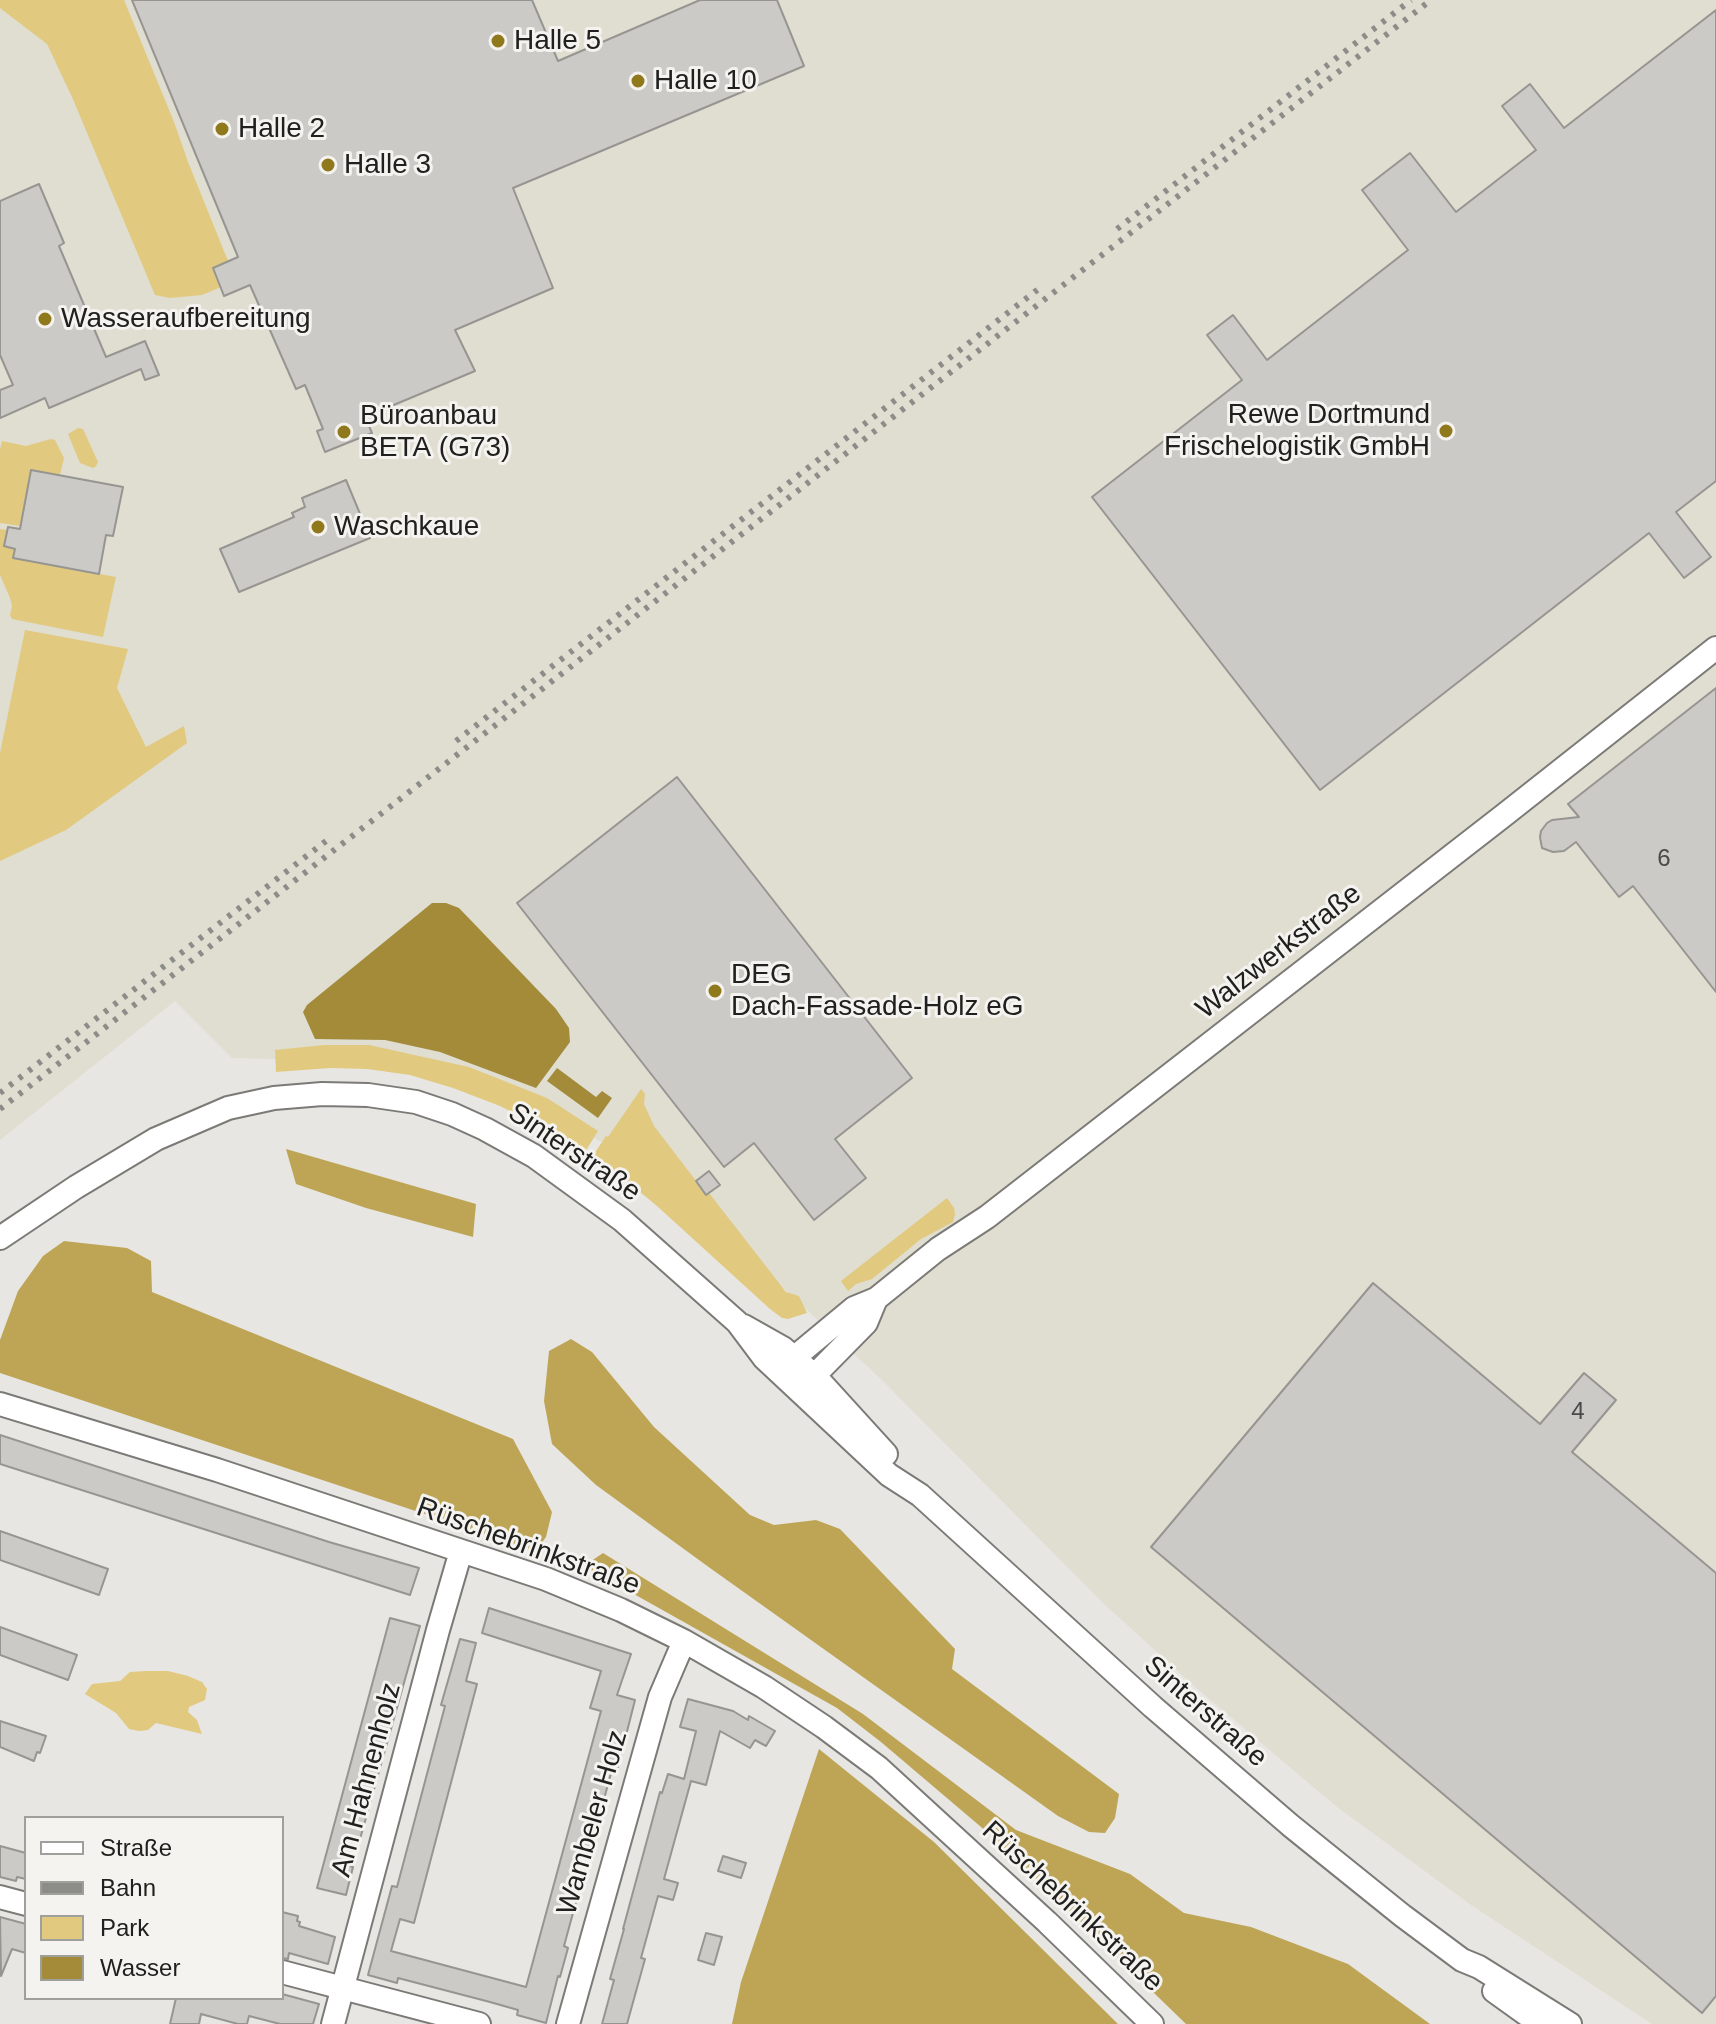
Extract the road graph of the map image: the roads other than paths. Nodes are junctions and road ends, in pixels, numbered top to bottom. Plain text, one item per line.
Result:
1 (1716, 648) edge
2 (0, 1238) edge
3 (876, 1299) junction
4 (785, 1364) junction
5 (807, 1384) junction
6 (0, 1404) edge
7 (461, 1551) junction
8 (684, 1641) junction
9 (0, 1897) edge
10 (24, 1903) edge
11 (1462, 1960) junction
12 (284, 1973) edge
13 (343, 1988) junction
14 (333, 2024) edge
15 (479, 2024) edge
16 (568, 2024) edge
17 (1152, 2024) edge
18 (1540, 2024) edge
19 (1570, 2024) edge

1 - 3 street, Walzwerkstraße
2 - 4 street, Sinterstraße
3 - 4 street, Walzwerkstraße
3 - 5 street, Walzwerkstraße
4 - 5 street, Sinterstraße
5 - 11 street, Sinterstraße
6 - 7 street, Rüschebrinkstraße
7 - 8 street, Rüschebrinkstraße
7 - 13 street, Am Hahnenholz
8 - 16 street, Wambeler Holz
8 - 17 street, Rüschebrinkstraße
9 - 10 street
11 - 18 street, Sinterstraße
11 - 19 street, Sinterstraße
12 - 13 street
13 - 14 street, Am Hahnenholz
13 - 15 street

